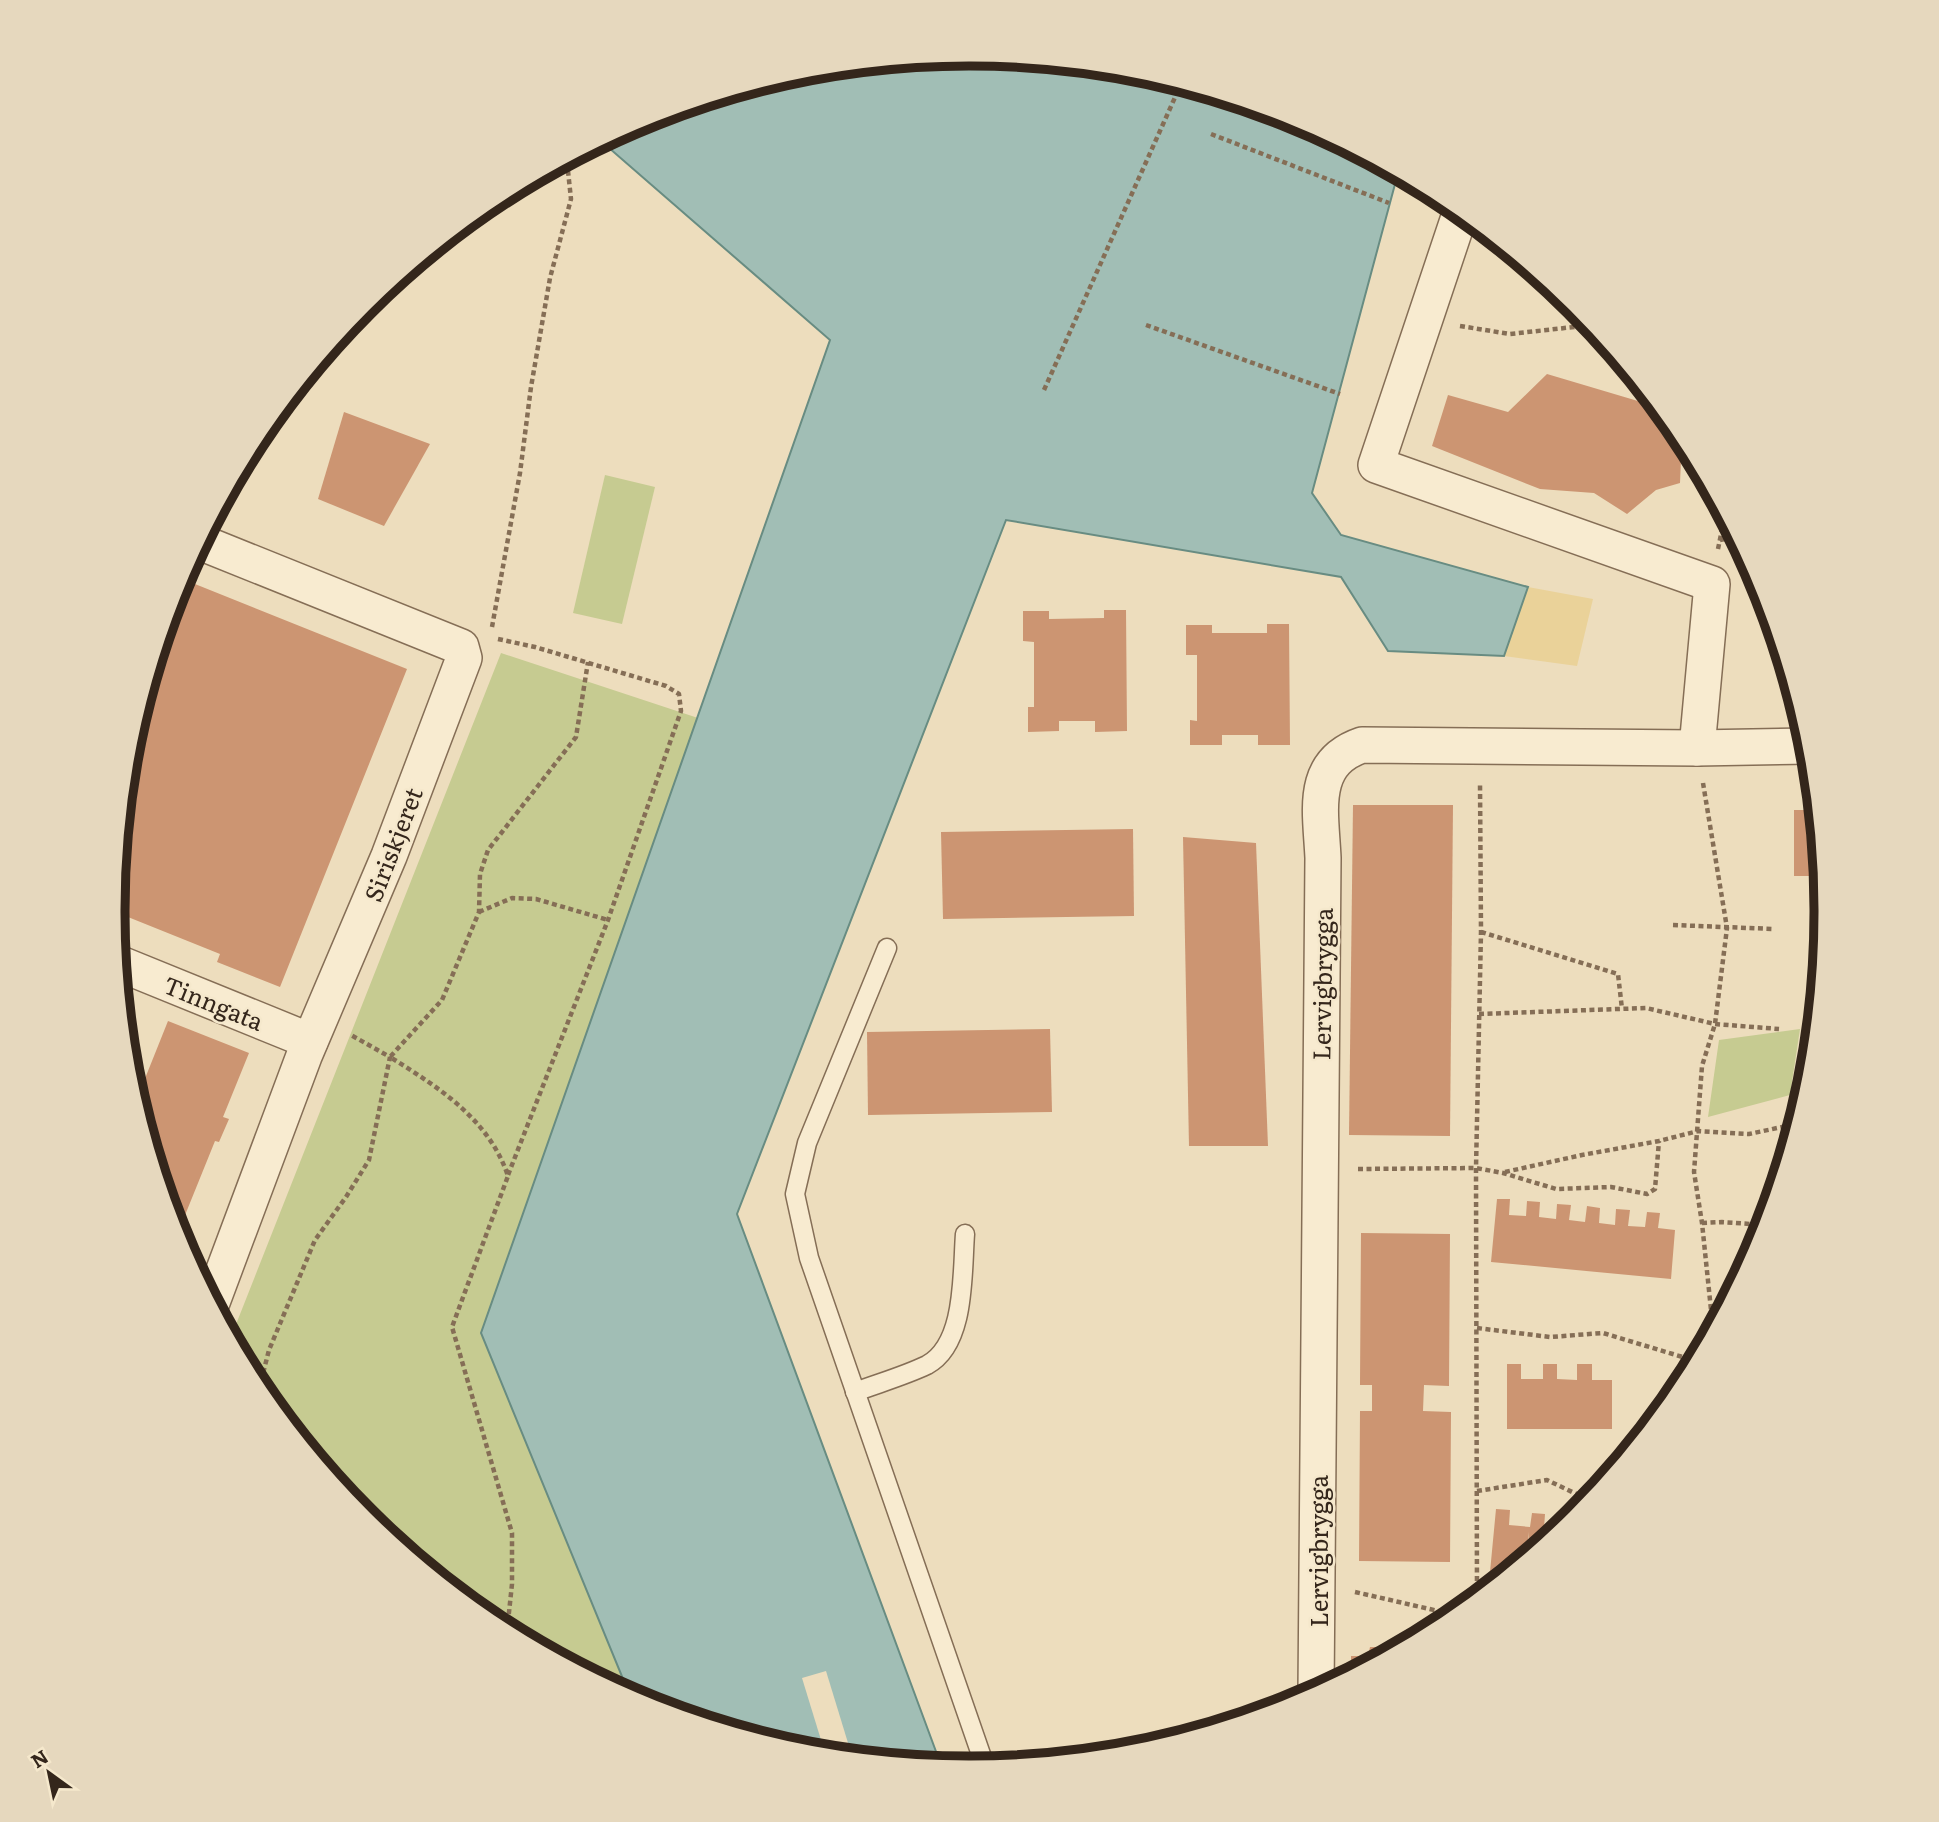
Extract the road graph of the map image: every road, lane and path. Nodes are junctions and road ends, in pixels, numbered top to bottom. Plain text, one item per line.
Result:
1 (1177, 93) edge
2 (1211, 134) dead end
3 (566, 170) edge
4 (1389, 203) dead end
5 (1457, 222) edge
6 (1424, 321) junction
7 (1146, 325) dead end
8 (1579, 326) edge
9 (1044, 390) dead end
10 (1340, 394) dead end
11 (1728, 539) edge
12 (1720, 540) dead end
13 (208, 545) edge
14 (474, 642) junction
15 (588, 662) junction
16 (1480, 746) junction
17 (1798, 746) edge
18 (1697, 748) junction
19 (479, 912) junction
20 (608, 920) junction
21 (1673, 925) dead end
22 (1727, 928) junction
23 (1774, 929) dead end
24 (1481, 932) junction
25 (887, 948) dead end
26 (127, 967) edge
27 (1622, 1009) junction
28 (1479, 1014) junction
29 (1715, 1024) junction
30 (1779, 1029) dead end
31 (310, 1041) junction
32 (390, 1057) junction
33 (1786, 1126) edge
34 (1698, 1131) junction
35 (1659, 1141) junction
36 (1319, 1167) junction
37 (1476, 1168) junction
38 (1503, 1173) junction
39 (508, 1175) junction
40 (1702, 1223) junction
41 (1753, 1225) edge
42 (965, 1234) dead end
43 (216, 1292) edge
44 (1711, 1314) edge
45 (1476, 1328) junction
46 (1686, 1358) edge
47 (263, 1373) edge
48 (855, 1392) junction
49 (1476, 1491) junction
50 (1579, 1495) edge
51 (1317, 1583) junction
52 (1477, 1586) edge
53 (1441, 1612) edge
54 (508, 1618) edge
55 (1316, 1680) edge
56 (981, 1756) edge

1 - 9 path
2 - 4 path
3 - 14 path
5 - 6 street
6 - 8 path
6 - 18 street
7 - 10 path
11 - 12 path
13 - 14 street
14 - 15 path
14 - 31 street, Siriskjeret
15 - 19 path
15 - 20 path
16 - 18 street, Lervigbrygga
16 - 24 path
16 - 36 street, Lervigbrygga
17 - 18 street, Lervigbrygga
18 - 22 path
19 - 20 path
19 - 32 path
20 - 39 path
21 - 22 path
22 - 23 path
22 - 29 path
24 - 27 path
24 - 28 path
25 - 48 lane
26 - 31 street, Tinngata
27 - 28 path
27 - 29 path
28 - 37 path
29 - 30 path
29 - 34 path
31 - 32 path
31 - 43 street, Siriskjeret
32 - 39 path
32 - 47 path
33 - 34 path
34 - 35 path
34 - 40 path
35 - 38 path
35 - 38 path
36 - 37 path
36 - 51 street, Lervigbrygga
37 - 38 path
37 - 45 path
39 - 54 path
40 - 41 path
40 - 44 path
42 - 48 lane
45 - 46 path
45 - 49 path
48 - 56 lane
49 - 50 path
49 - 52 path
51 - 53 path
51 - 55 street, Lervigbrygga

